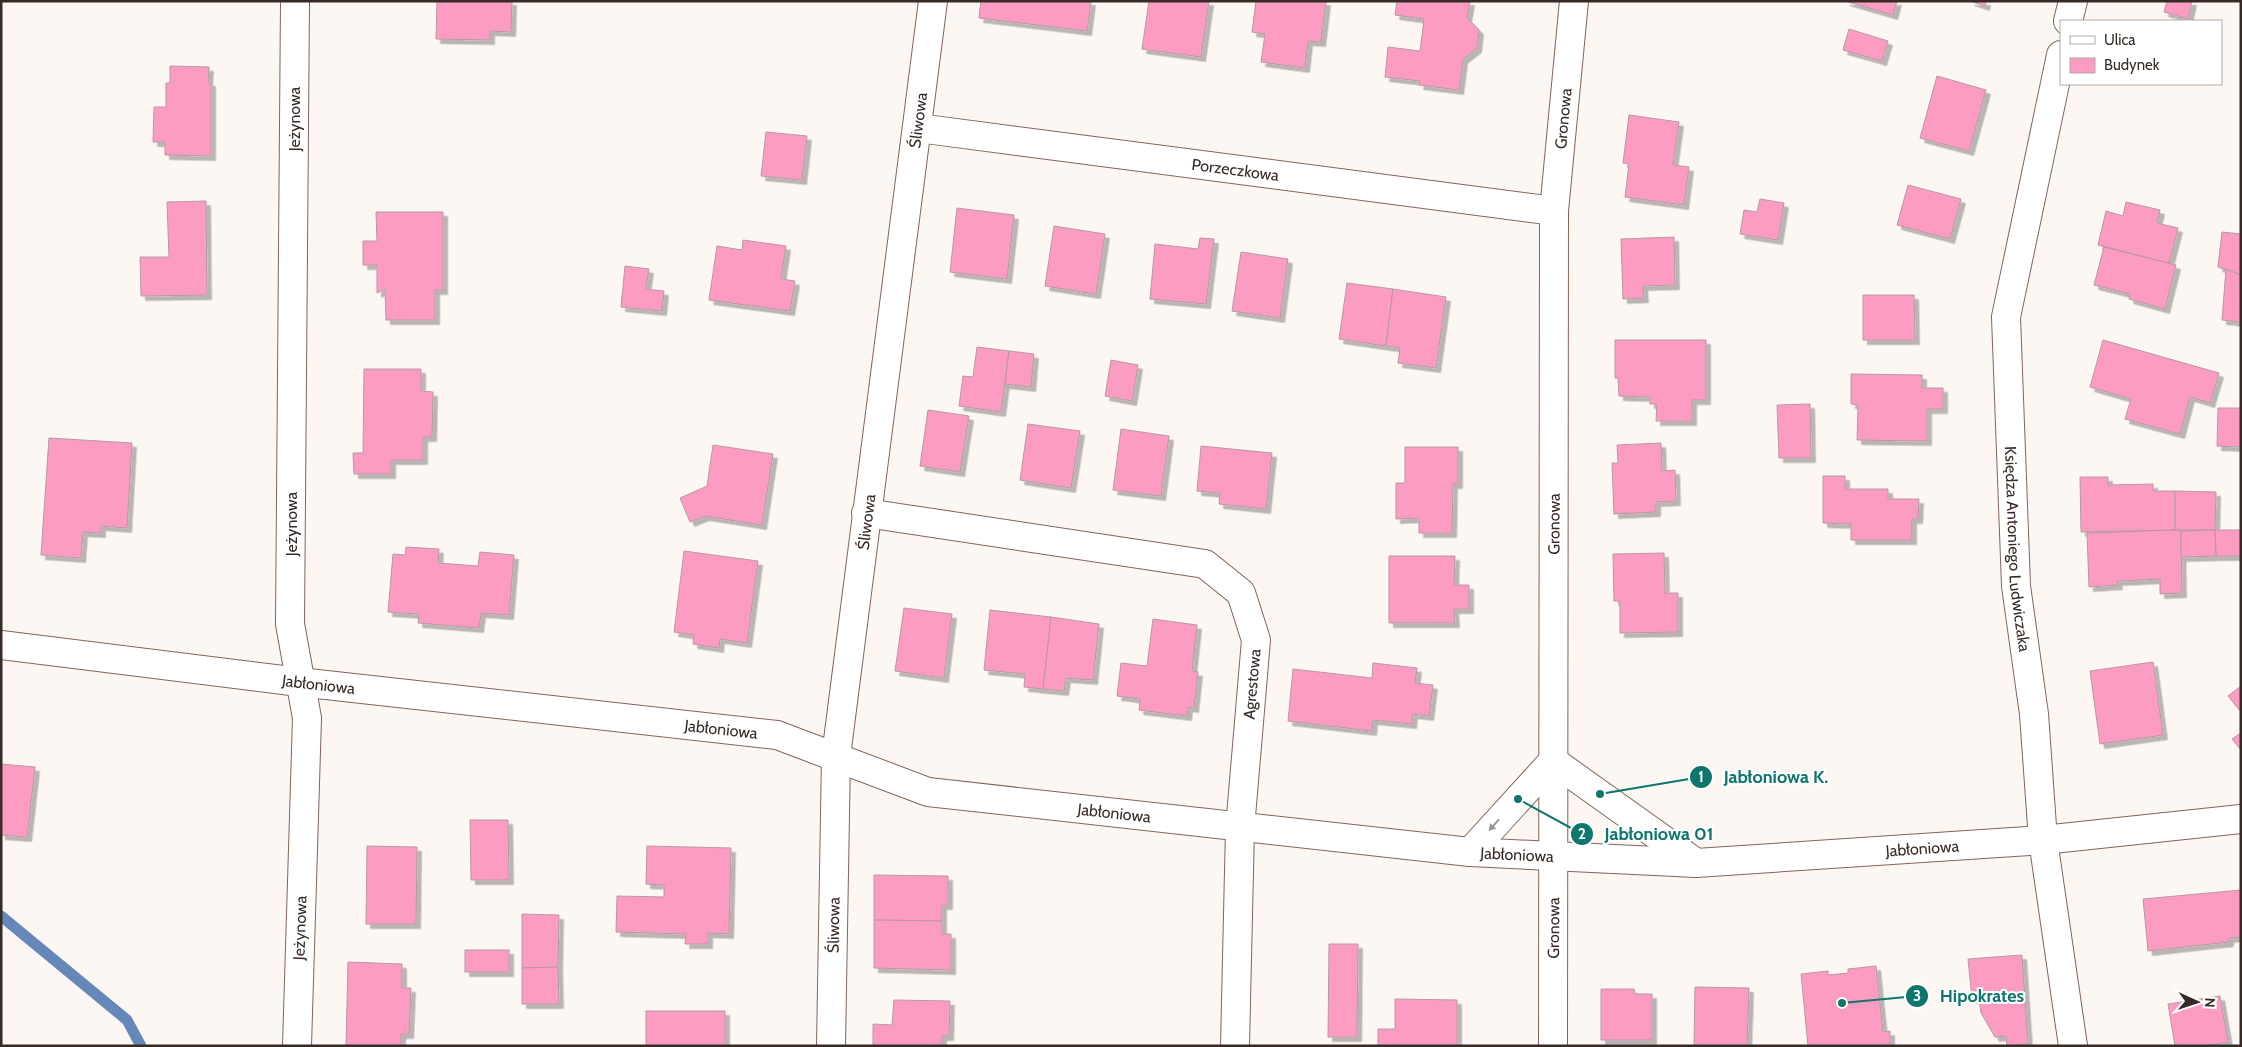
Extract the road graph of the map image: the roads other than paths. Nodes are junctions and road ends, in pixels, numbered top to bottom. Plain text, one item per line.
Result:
1 (295, 1) edge
2 (934, 1) edge
3 (1574, 1) edge
4 (2073, 1) edge
5 (2068, 20) edge
6 (2060, 60) edge
7 (918, 128) junction
8 (1554, 211) junction
9 (866, 513) junction
10 (1, 645) edge
11 (299, 682) junction
12 (836, 756) junction
13 (1553, 760) junction
14 (2241, 819) edge
15 (1240, 828) junction
16 (2043, 840) junction
17 (1470, 852) junction
18 (1554, 854) junction
19 (1696, 862) junction
20 (296, 1046) edge
21 (831, 1046) edge
22 (1235, 1046) edge
23 (1553, 1046) edge
24 (2073, 1046) edge

1 - 11 street, Jeżynowa
2 - 7 street, Śliwowa
3 - 8 street, Gronowa
4 - 5 street
6 - 16 street, Księdza Antoniego Ludwiczaka
7 - 8 street, Porzeczkowa
7 - 9 street, Śliwowa
8 - 13 street, Gronowa
9 - 12 street, Śliwowa
9 - 15 street, Agrestowa
10 - 11 street, Jabłoniowa
11 - 12 street, Jabłoniowa
11 - 20 street, Jeżynowa
12 - 15 street, Jabłoniowa
12 - 21 street, Śliwowa
13 -> 17 street
13 - 18 street, Gronowa
13 - 19 street
14 - 16 street, Jabłoniowa
15 - 17 street, Jabłoniowa
15 - 22 street, Agrestowa
16 - 19 street, Jabłoniowa
16 - 24 street, Księdza Antoniego Ludwiczaka
17 - 18 street, Jabłoniowa
18 - 19 street, Jabłoniowa
18 - 23 street, Gronowa

